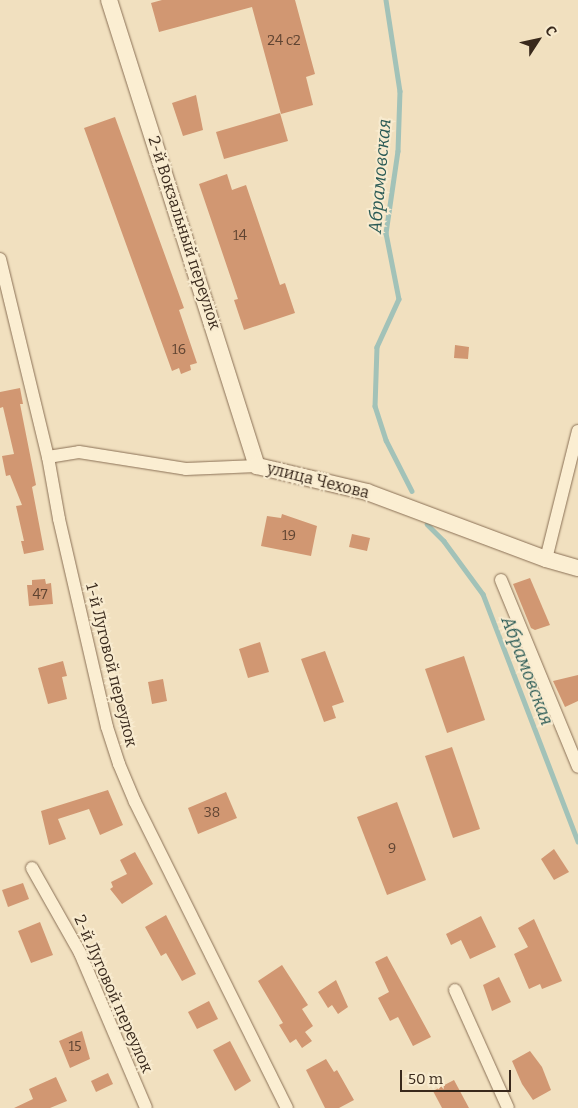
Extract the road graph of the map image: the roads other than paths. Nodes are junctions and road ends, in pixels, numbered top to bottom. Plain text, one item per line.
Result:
1 (109, 0) edge
2 (0, 259) edge
3 (578, 431) edge
4 (48, 457) junction
5 (257, 466) junction
6 (546, 559) junction
7 (578, 568) edge
8 (501, 580) dead end
9 (578, 767) edge
10 (32, 868) dead end
11 (455, 990) dead end
12 (146, 1108) edge
13 (287, 1108) edge
14 (508, 1108) edge

1 - 5 street, 2-й Вокзальный переулок
2 - 4 street, 1-й Луговой переулок
3 - 6 street
4 - 5 street, улица Чехова
4 - 13 street, 1-й Луговой переулок
5 - 6 street, улица Чехова
6 - 7 street, улица Чехова
8 - 9 street
10 - 12 street, 2-й Луговой переулок
11 - 14 street

